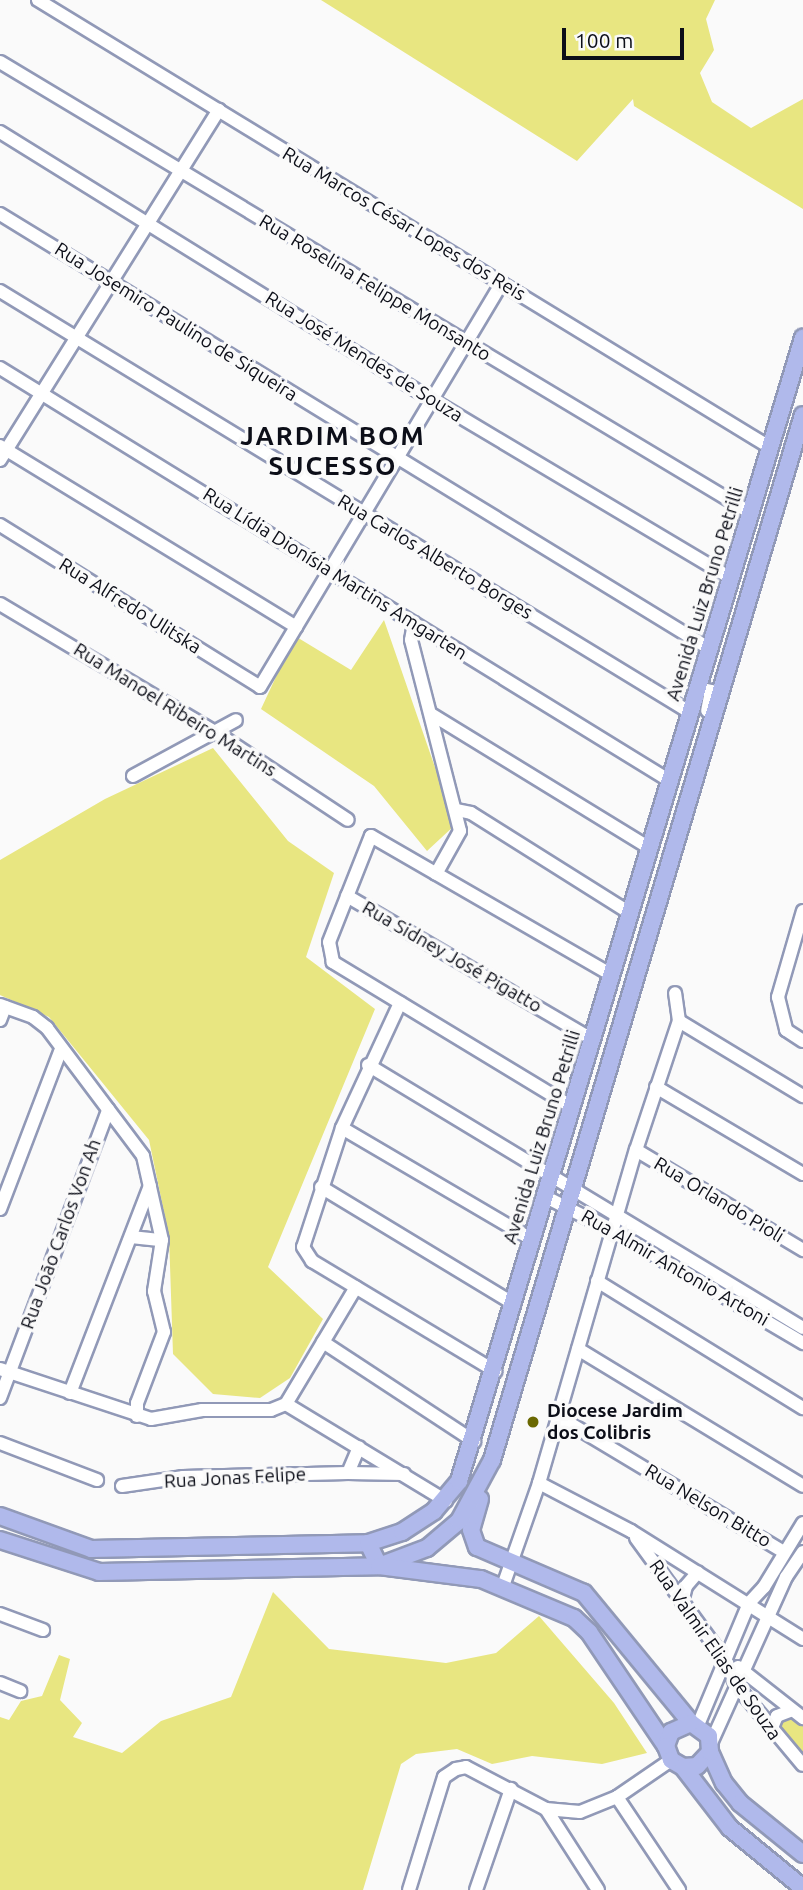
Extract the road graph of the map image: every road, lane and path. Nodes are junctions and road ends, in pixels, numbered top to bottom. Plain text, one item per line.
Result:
1 (38, 0) edge
2 (0, 62) edge
3 (219, 110) junction
4 (0, 132) edge
5 (181, 171) junction
6 (0, 214) edge
7 (148, 224) junction
8 (111, 282) junction
9 (502, 283) junction
10 (0, 291) edge
11 (76, 338) junction
12 (803, 338) edge
13 (466, 343) junction
14 (0, 368) edge
15 (42, 393) junction
16 (432, 400) junction
17 (803, 415) edge
18 (771, 449) junction
19 (2, 452) edge
20 (397, 457) junction
21 (751, 513) junction
22 (363, 514) junction
23 (0, 525) edge
24 (330, 571) junction
25 (732, 578) junction
26 (0, 604) edge
27 (414, 623) junction
28 (296, 627) junction
29 (710, 649) junction
30 (704, 669) junction
31 (725, 675) junction
32 (698, 688) junction
33 (691, 713) junction
34 (431, 714) junction
35 (236, 720) dead end
36 (215, 732) junction
37 (701, 755) junction
38 (133, 776) dead end
39 (670, 781) junction
40 (457, 810) junction
41 (348, 820) dead end
42 (650, 848) junction
43 (436, 873) junction
44 (347, 896) junction
45 (803, 911) edge
46 (630, 913) junction
47 (612, 975) junction
48 (675, 993) dead end
49 (400, 1003) junction
50 (3, 1006) edge
51 (0, 1020) edge
52 (679, 1021) junction
53 (593, 1039) junction
54 (803, 1041) edge
55 (61, 1049) junction
56 (369, 1065) junction
57 (656, 1087) junction
58 (803, 1096) edge
59 (572, 1107) junction
60 (108, 1110) junction
61 (342, 1128) junction
62 (636, 1150) junction
63 (803, 1174) edge
64 (552, 1176) junction
65 (150, 1185) junction
66 (321, 1186) junction
67 (546, 1197) junction
68 (570, 1198) junction
69 (0, 1209) edge
70 (618, 1216) junction
71 (613, 1231) junction
72 (131, 1237) junction
73 (162, 1240) junction
74 (533, 1240) junction
75 (803, 1250) edge
76 (597, 1281) junction
77 (356, 1287) junction
78 (514, 1304) junction
79 (803, 1328) edge
80 (323, 1342) junction
81 (503, 1343) junction
82 (803, 1343) edge
83 (578, 1349) junction
84 (524, 1351) junction
85 (5, 1371) edge
86 (495, 1371) junction
87 (70, 1393) junction
88 (0, 1398) edge
89 (286, 1404) junction
90 (803, 1408) edge
91 (137, 1416) junction
92 (559, 1417) junction
93 (474, 1441) junction
94 (0, 1443) edge
95 (359, 1447) junction
96 (348, 1473) junction
97 (405, 1474) junction
98 (484, 1479) junction
99 (97, 1480) dead end
100 (539, 1483) junction
101 (122, 1486) dead end
102 (803, 1486) edge
103 (446, 1501) junction
104 (0, 1516) edge
105 (803, 1523) edge
106 (631, 1531) junction
107 (0, 1540) edge
108 (369, 1543) junction
109 (101, 1549) junction
110 (784, 1552) junction
111 (802, 1557) edge
112 (509, 1563) junction
113 (379, 1566) junction
114 (99, 1572) junction
115 (698, 1572) junction
116 (503, 1586) junction
117 (682, 1602) junction
118 (749, 1603) junction
119 (0, 1614) edge
120 (767, 1617) junction
121 (43, 1630) dead end
122 (803, 1639) edge
123 (728, 1659) junction
124 (739, 1679) junction
125 (0, 1684) edge
126 (20, 1691) dead end
127 (790, 1711) junction
128 (803, 1718) edge
129 (695, 1724) junction
130 (771, 1730) junction
131 (710, 1747) junction
132 (673, 1758) junction
133 (803, 1765) edge
134 (511, 1789) junction
135 (617, 1797) junction
136 (546, 1809) junction
137 (803, 1854) edge
138 (803, 1888) edge
139 (409, 1890) edge
140 (476, 1890) edge
141 (598, 1890) edge
142 (680, 1890) edge

1 - 3 street, Rua Marcos César Lopes dos Reis
2 - 5 street, Rua Roselina Felippe Monsanto
3 - 5 street
3 - 9 street, Rua Marcos César Lopes dos Reis
4 - 7 street, Rua José Mendes de Souza
5 - 7 street
5 - 13 street, Rua Roselina Felippe Monsanto
6 - 8 street, Rua Josemiro Paulino de Siqueira
7 - 8 street
7 - 16 street, Rua José Mendes de Souza
8 - 11 street
8 - 20 street, Rua Josemiro Paulino de Siqueira
9 - 13 street
9 - 18 street, Rua Marcos César Lopes dos Reis
10 - 11 street, Rua Carlos Alberto Borges
11 - 15 street
11 - 22 street, Rua Carlos Alberto Borges
12 - 18 main road, Avenida Luiz Bruno Petrilli
13 - 16 street
13 - 21 street, Rua Roselina Felippe Monsanto
14 - 15 street, Rua Lídia Dionísia Martins Amgarten
15 - 19 street
15 - 24 street, Rua Lídia Dionísia Martins Amgarten
16 - 20 street
16 - 25 street, Rua José Mendes de Souza
17 - 31 main road
18 - 21 main road, Avenida Luiz Bruno Petrilli
19 - 28 street
20 - 22 street
20 - 29 street, Rua Josemiro Paulino de Siqueira
21 - 25 main road, Avenida Luiz Bruno Petrilli
22 - 24 street
22 - 33 street, Rua Carlos Alberto Borges
23 - 28 street, Rua Alfredo Ulitska
24 - 27 street, Rua Lídia Dionísia Martins Amgarten
24 - 28 street
25 - 29 main road, Avenida Luiz Bruno Petrilli
26 - 36 street, Rua Manoel Ribeiro Martins
27 - 34 street
27 - 39 street, Rua Lídia Dionísia Martins Amgarten
29 - 30 main road, Avenida Luiz Bruno Petrilli
30 - 31 street
30 - 32 main road, Avenida Luiz Bruno Petrilli
31 - 37 main road
32 - 33 main road, Avenida Luiz Bruno Petrilli
32 - 37 street
33 - 39 main road, Avenida Luiz Bruno Petrilli
34 - 40 street
34 - 42 street
35 - 36 street
36 - 38 street
36 - 41 street, Rua Manoel Ribeiro Martins
37 - 68 main road
39 - 42 main road, Avenida Luiz Bruno Petrilli
40 - 43 street
40 - 46 street
42 - 46 main road, Avenida Luiz Bruno Petrilli
43 - 44 street
43 - 47 street
44 - 49 street
44 - 53 street, Rua Sidney José Pigatto
45 - 54 street
46 - 47 main road, Avenida Luiz Bruno Petrilli
47 - 53 main road, Avenida Luiz Bruno Petrilli
48 - 52 street
49 - 56 street
49 - 59 street
50 - 51 street
50 - 55 street
52 - 57 street
52 - 58 street
53 - 59 main road, Avenida Luiz Bruno Petrilli
55 - 60 street
55 - 69 street
56 - 61 street
56 - 64 street, Rua Almir Antonio Artoni
57 - 62 street
57 - 63 street
59 - 64 main road, Avenida Luiz Bruno Petrilli
60 - 65 street
60 - 85 street, Rua João Carlos Von Ah
61 - 66 street
61 - 74 street
62 - 70 street
62 - 75 street, Rua Orlando Pioli
64 - 67 main road, Avenida Luiz Bruno Petrilli
64 - 68 street, Rua Almir Antonio Artoni
65 - 72 street
65 - 73 street
66 - 77 street
66 - 78 street
67 - 68 street, Rua Almir Antonio Artoni
67 - 74 main road, Avenida Luiz Bruno Petrilli
68 - 70 street, Rua Almir Antonio Artoni
68 - 71 street, Rua Almir Antonio Artoni
68 - 84 main road
70 - 71 street
70 - 79 street, Rua Almir Antonio Artoni
71 - 76 street
71 - 82 street, Rua Almir Antonio Artoni
72 - 73 street
72 - 87 street
73 - 91 street
74 - 78 main road, Avenida Luiz Bruno Petrilli
76 - 83 street
76 - 90 street
77 - 80 street
77 - 86 street
78 - 81 main road, Avenida Luiz Bruno Petrilli
80 - 89 street
80 - 93 street
81 - 84 street
81 - 86 main road, Avenida Luiz Bruno Petrilli
83 - 92 street
83 - 102 street
84 - 98 main road
85 - 87 street
85 - 88 street, Rua João Carlos Von Ah
86 - 93 main road, Avenida Luiz Bruno Petrilli
87 - 91 street
89 - 91 street
89 - 95 street
92 - 100 street
92 - 110 street, Rua Nelson Bitto
93 - 103 main road, Avenida Luiz Bruno Petrilli
94 - 99 street
95 - 96 street
95 - 97 street
96 - 97 street, Rua Jonas Felipe
96 - 101 street, Rua Jonas Felipe
97 - 103 street
98 - 112 main road
98 - 113 main road
100 - 106 street
100 - 112 street
103 - 108 main road, Avenida Luiz Bruno Petrilli
104 - 109 main road, Avenida Luiz Bruno Petrilli
105 - 110 street
106 - 115 street
106 - 117 street, Rua Valmir Elias de Souza
107 - 114 main road
108 - 109 main road, Avenida Luiz Bruno Petrilli
108 - 113 main road
109 - 114 main road
110 - 118 street
111 - 120 street
112 - 116 street
112 - 129 main road
113 - 114 main road
113 - 116 main road
115 - 117 street
115 - 118 street
116 - 132 main road
117 - 123 street, Rua Valmir Elias de Souza
118 - 120 street
118 - 123 street
119 - 121 street
120 - 122 street
120 - 124 street
123 - 124 street, Rua Valmir Elias de Souza
123 - 129 street
124 - 127 street
124 - 130 street, Rua Valmir Elias de Souza
124 - 131 street
125 - 126 street
127 - 128 street
127 - 130 street
129 - 131 main road
129 - 132 main road
130 - 133 street, Rua Valmir Elias de Souza
131 - 132 main road
131 - 137 main road
132 - 135 street
132 - 138 main road
134 - 136 street
134 - 139 street
134 - 140 street
135 - 136 street
135 - 142 street
136 - 141 street

